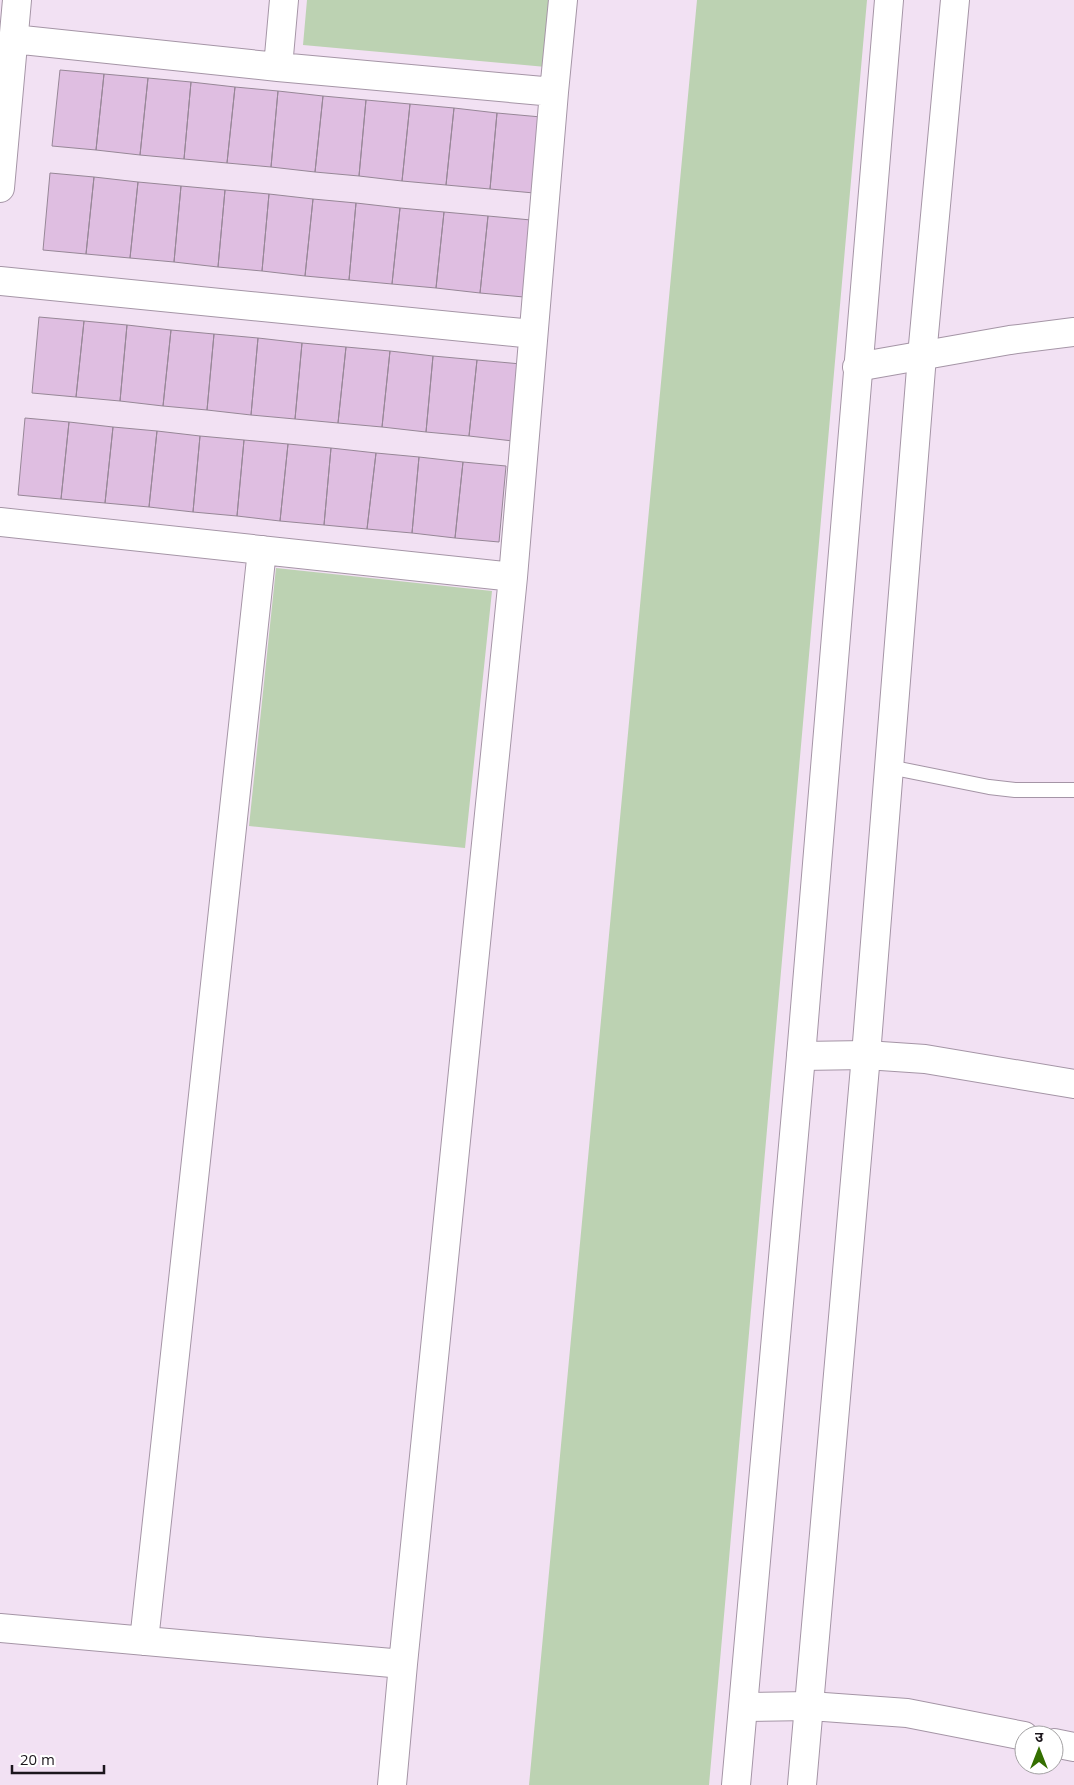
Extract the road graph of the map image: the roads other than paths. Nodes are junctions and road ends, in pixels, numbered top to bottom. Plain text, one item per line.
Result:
1 (16, 0) edge
2 (284, 0) edge
3 (563, 0) edge
4 (889, 0) edge
5 (955, 0) edge
6 (13, 38) junction
7 (278, 66) junction
8 (554, 92) junction
9 (0, 188) edge
10 (0, 281) edge
11 (1074, 332) edge
12 (533, 334) junction
13 (922, 356) junction
14 (857, 367) junction
15 (0, 522) edge
16 (262, 550) junction
17 (514, 577) junction
18 (889, 767) junction
19 (1074, 790) edge
20 (866, 1055) junction
21 (800, 1056) junction
22 (1074, 1084) edge
23 (0, 1628) edge
24 (144, 1641) junction
25 (403, 1664) junction
26 (810, 1706) junction
27 (744, 1707) junction
28 (1014, 1734) edge
29 (392, 1785) edge
30 (736, 1785) edge
31 (802, 1785) edge

1 - 6 street
2 - 7 street
3 - 8 street
4 - 14 street
5 - 13 street
6 - 7 street
6 - 9 street
7 - 8 street
8 - 12 street
10 - 12 street
11 - 13 street
12 - 17 street
13 - 14 street
13 - 18 street
14 - 21 street
15 - 16 street
16 - 17 street
16 - 24 street
17 - 25 street
18 - 19 lane
18 - 20 street
20 - 21 street
20 - 22 street
20 - 26 street
21 - 27 street
23 - 24 street
24 - 25 street
25 - 29 street
26 - 27 street
26 - 28 street
26 - 31 street
27 - 30 street

